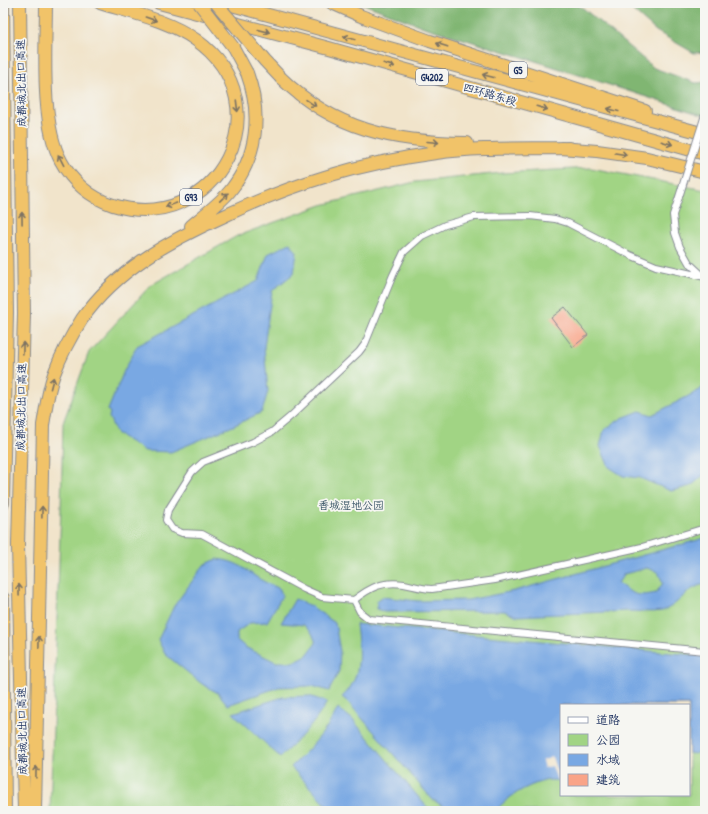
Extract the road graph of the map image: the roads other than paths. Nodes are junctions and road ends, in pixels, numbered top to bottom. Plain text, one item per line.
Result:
1 (3, 3) edge
2 (20, 3) edge
3 (46, 3) edge
4 (100, 3) edge
5 (159, 3) edge
6 (200, 3) edge
7 (216, 3) edge
8 (224, 3) edge
9 (332, 3) edge
10 (705, 114) edge
11 (705, 133) edge
12 (569, 148) junction
13 (705, 154) edge
14 (705, 172) edge
15 (161, 248) junction
16 (705, 277) edge
17 (3, 503) edge
18 (705, 528) edge
19 (3, 598) edge
20 (354, 600) junction
21 (705, 651) edge
22 (6, 811) edge
23 (24, 811) edge
24 (35, 811) edge

1 - 17 highway, 成都城北出口高速
23 -> 2 highway, 成都城北出口高速
4 -> 3 highway, G93
5 -> 13 highway, 四环路东段 / G4202
15 -> 6 highway, bridge
7 -> 12 highway, bridge
11 -> 8 highway, 四环路东段 / G4202
11 -> 9 highway, G5
10 - 16 street, bridge
12 -> 14 highway
12 - 15 highway
24 -> 15 highway
16 - 20 street
18 - 20 street
19 - 22 highway, 成都城北出口高速
20 - 21 street

